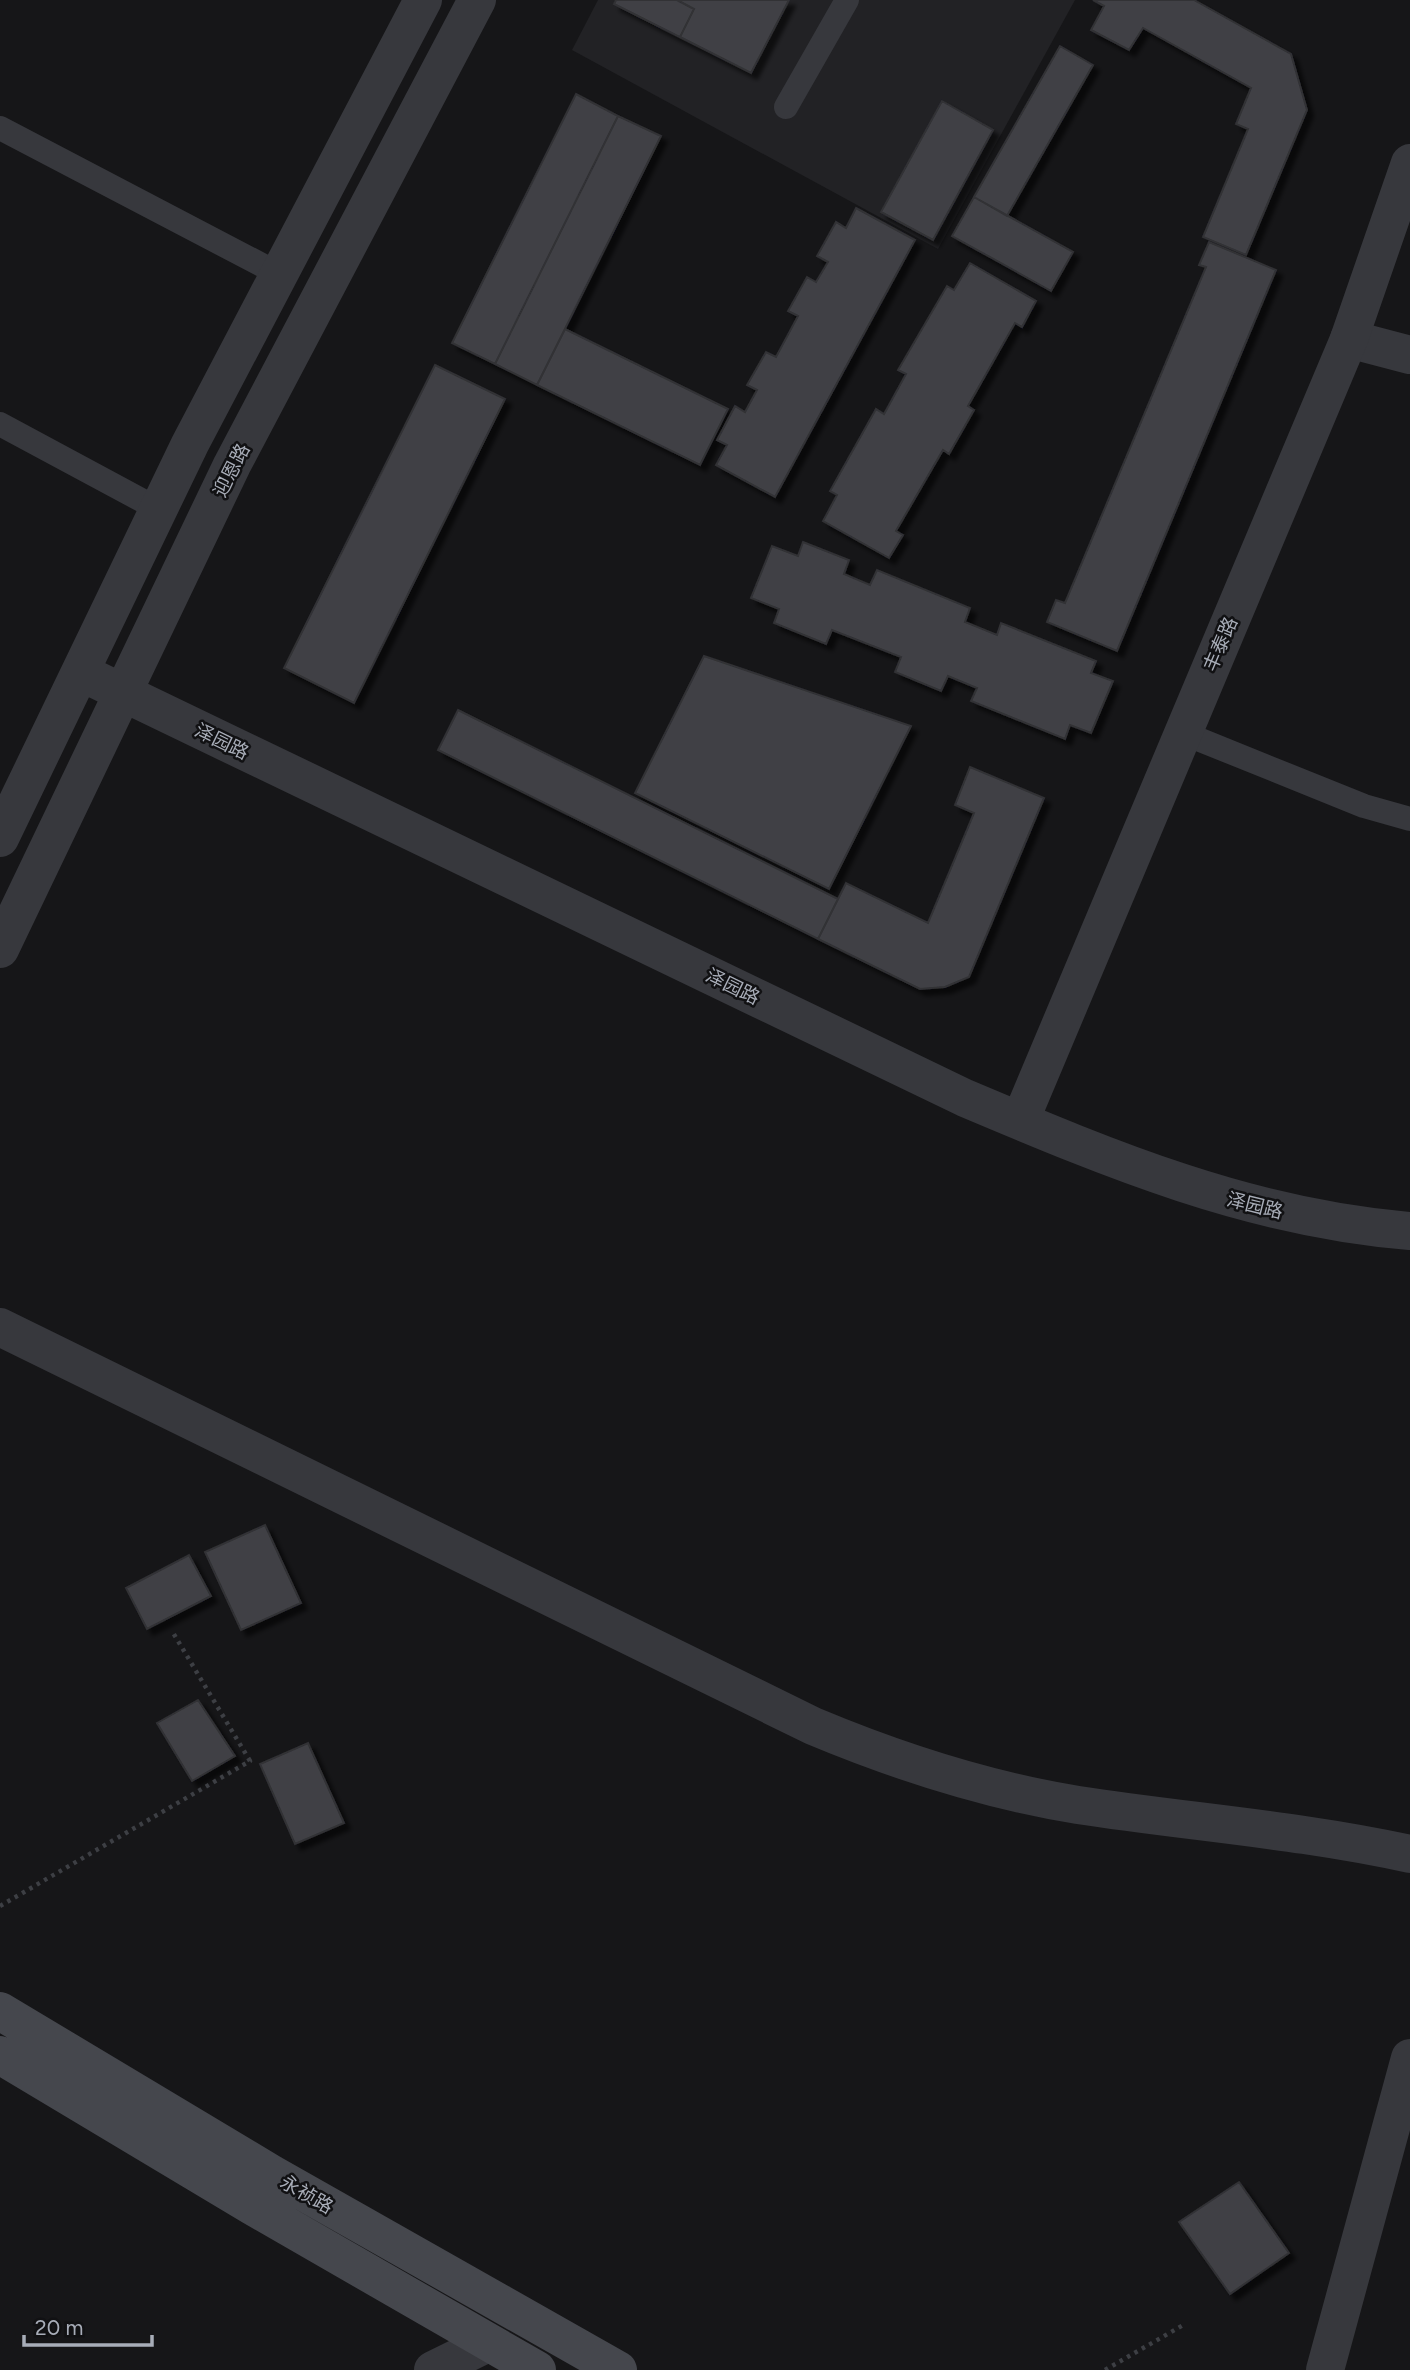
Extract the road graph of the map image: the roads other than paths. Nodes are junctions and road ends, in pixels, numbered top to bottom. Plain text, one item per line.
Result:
1 (423, 0) edge
2 (477, 0) edge
3 (847, 0) edge
4 (786, 107) dead end
5 (0, 128) edge
6 (1410, 163) edge
7 (279, 274) junction
8 (1349, 339) junction
9 (1410, 355) edge
10 (0, 424) edge
11 (159, 509) junction
12 (80, 672) junction
13 (123, 693) junction
14 (1183, 733) junction
15 (1410, 819) edge
16 (0, 838) edge
17 (0, 949) edge
18 (1020, 1121) junction
19 (1410, 1231) edge
20 (0, 1326) edge
21 (1410, 1854) edge
22 (0, 2011) edge
23 (0, 2055) edge
24 (1410, 2058) edge
25 (488, 2343) junction
26 (433, 2370) edge
27 (537, 2370) edge
28 (618, 2370) edge
29 (1325, 2370) edge

1 - 7 street
2 - 13 street, 迎恩路
3 - 4 lane
5 - 7 lane
6 - 8 street, 丰泰路
7 - 11 street
8 - 9 street
8 - 14 street, 丰泰路
10 - 11 lane
11 - 12 street
12 - 13 street, 泽园路
12 - 16 street
13 - 17 street, 迎恩路
13 - 18 street, 泽园路
14 - 15 lane
14 - 18 street, 丰泰路
18 - 19 street, 泽园路
20 - 21 street
22 - 28 main road, 永祯路
23 - 25 main road, 永祯路
24 - 29 street
25 - 26 street
25 - 27 main road, 永祯路

